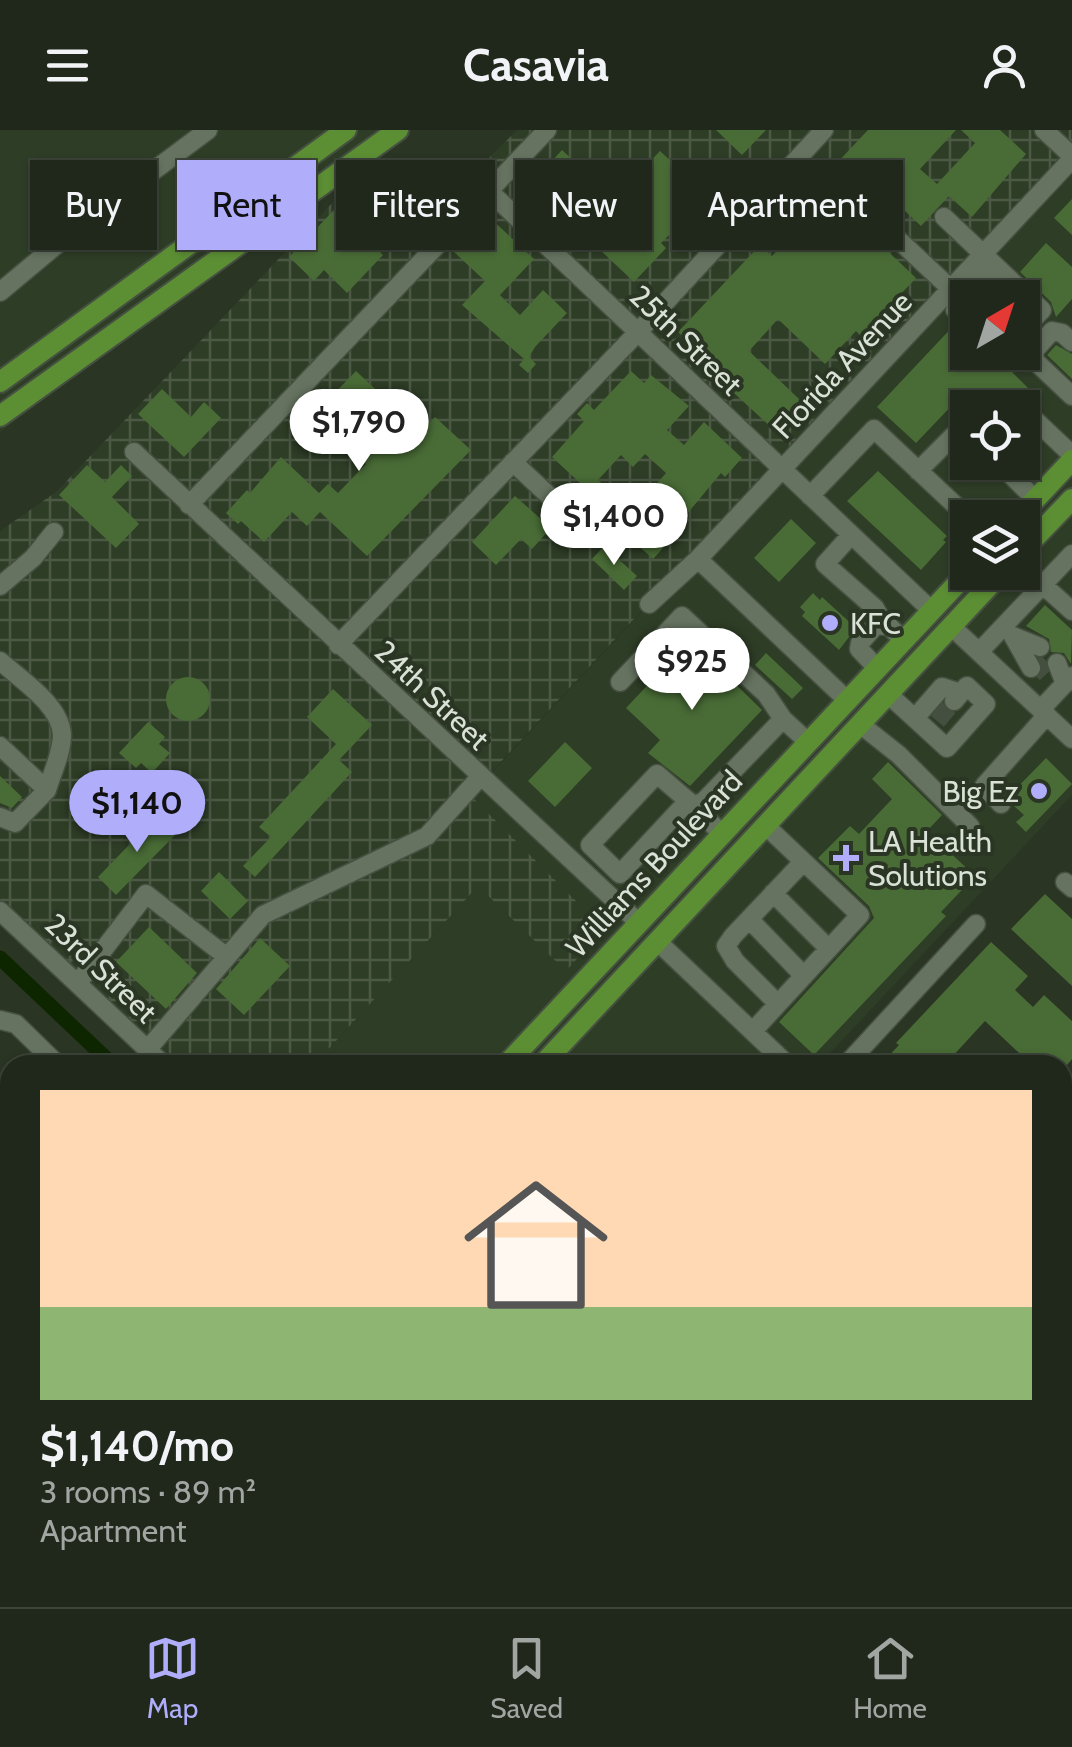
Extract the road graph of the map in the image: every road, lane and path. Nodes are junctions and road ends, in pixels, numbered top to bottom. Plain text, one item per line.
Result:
1 (208, 130) edge
2 (346, 130) edge
3 (398, 130) edge
4 (547, 130) edge
5 (824, 130) edge
6 (1044, 130) edge
7 (1072, 158) edge
8 (495, 185) edge
9 (495, 197) edge
10 (944, 216) dead end
11 (903, 247) edge
12 (433, 250) edge
13 (989, 260) junction
14 (973, 280) edge
15 (1010, 280) edge
16 (0, 292) edge
17 (950, 300) edge
18 (950, 309) edge
19 (638, 332) junction
20 (1072, 342) edge
21 (0, 382) edge
22 (1072, 396) edge
23 (0, 416) edge
24 (1040, 425) edge
25 (950, 439) edge
26 (134, 452) dead end
27 (1072, 458) edge
28 (513, 462) junction
29 (782, 470) junction
30 (918, 471) junction
31 (1016, 480) edge
32 (810, 496) junction
33 (1072, 499) edge
34 (950, 500) edge
35 (1036, 500) joint
36 (189, 505) junction
37 (576, 522) dead end
38 (54, 532) dead end
39 (1040, 532) edge
40 (851, 535) junction
41 (1072, 554) edge
42 (698, 559) junction
43 (1040, 582) edge
44 (1044, 585) junction
45 (0, 586) edge
46 (951, 590) edge
47 (966, 590) edge
48 (985, 590) edge
49 (932, 610) junction
50 (1072, 611) edge
51 (682, 616) junction
52 (883, 623) junction
53 (951, 626) junction
54 (1008, 632) junction
55 (903, 640) junction
56 (338, 645) junction
57 (984, 657) junction
58 (1035, 658) tunnel mouth
59 (0, 661) edge
60 (877, 668) junction
61 (1057, 676) edge
62 (620, 682) dead end
63 (960, 693) junction
64 (888, 694) junction
65 (847, 700) junction
66 (1044, 712) junction
67 (784, 719) junction
68 (927, 723) junction
69 (860, 724) junction
70 (1072, 738) edge
71 (808, 742) junction
72 (0, 746) edge
73 (480, 777) junction
74 (47, 790) junction
75 (691, 803) junction
76 (1001, 804) dead end
77 (0, 818) edge
78 (766, 826) junction
79 (970, 826) dead end
80 (722, 835) junction
81 (593, 848) junction
82 (803, 862) junction
83 (576, 866) junction
84 (692, 867) junction
85 (773, 894) junction
86 (0, 911) edge
87 (748, 919) junction
88 (639, 923) junction
89 (976, 924) dead end
90 (658, 942) junction
91 (829, 949) junction
92 (227, 956) junction
93 (804, 976) junction
94 (78, 983) junction
95 (615, 988) junction
96 (778, 1004) junction
97 (1, 1019) edge
98 (753, 1031) junction
99 (147, 1050) junction
100 (48, 1055) edge
101 (153, 1055) edge
102 (515, 1055) edge
103 (551, 1055) edge
104 (778, 1055) edge
105 (855, 1055) edge

1 - 16 street
2 - 21 main road
3 - 23 main road
4 - 8 street
5 - 19 street
6 - 7 street
7 - 13 street, Florida Avenue
9 - 19 street, 25th Street
10 - 13 street
11 - 17 street
12 - 36 street
13 - 14 street, Florida Avenue
13 - 15 street
18 - 29 street, Florida Avenue
19 - 28 street
19 - 29 street, 25th Street
20 - 22 street
24 - 27 street
25 - 30 street
26 - 36 street, 24th Street
27 - 35 main road
28 - 37 street
28 - 56 street
29 - 32 street, 25th Street
29 - 42 street, Florida Avenue
30 - 32 street
30 - 34 street
31 - 35 street
32 - 40 street, 25th Street
33 - 39 main road
36 - 56 street, 24th Street
38 - 45 street
40 - 49 street, 25th Street
40 - 52 street
41 - 44 street
42 - 51 street, Florida Avenue
42 - 65 street
43 - 44 street
44 - 50 street
44 - 54 street
46 - 49 main road, Williams Boulevard
47 - 53 main road
48 - 53 main road, Williams Boulevard
49 - 55 main road, Williams Boulevard
51 - 62 street
51 - 67 street
52 - 55 street
52 - 60 street
53 - 57 street
53 - 64 main road, Williams Boulevard
54 - 57 street
54 - 58 street
55 - 60 main road, Williams Boulevard
56 - 73 street, 24th Street
57 - 63 street
57 - 66 street
59 - 74 street
60 - 65 main road, Williams Boulevard
61 - 66 street
63 - 68 street
63 - 68 street
64 - 68 street
64 - 69 main road, Williams Boulevard
65 - 71 main road, Williams Boulevard
66 - 70 street
66 - 76 street
67 - 71 street
67 - 75 street
69 - 78 main road, Williams Boulevard
69 - 79 street
71 - 80 main road, Williams Boulevard
72 - 74 street
73 - 83 street, 24th Street
73 - 92 street
74 - 77 street
75 - 80 street
75 - 81 street
75 - 81 street
78 - 82 street
78 - 90 main road, Williams Boulevard
80 - 84 main road, Williams Boulevard
81 - 83 street
82 - 85 street
82 - 91 street
83 - 88 street, 24th Street
84 - 88 main road, Williams Boulevard
84 - 90 main road
85 - 87 street
85 - 91 street
86 - 94 street, 23rd Street
87 - 93 street
87 - 96 street
88 - 95 main road
88 - 102 main road, Williams Boulevard
89 - 105 street
90 - 95 main road, Williams Boulevard
90 - 98 street
91 - 93 street
92 - 94 street
92 - 99 street
93 - 96 street
94 - 99 street, 23rd Street
95 - 103 main road, Williams Boulevard
96 - 98 street
97 - 100 street
98 - 104 street
99 - 101 street, 23rd Street

